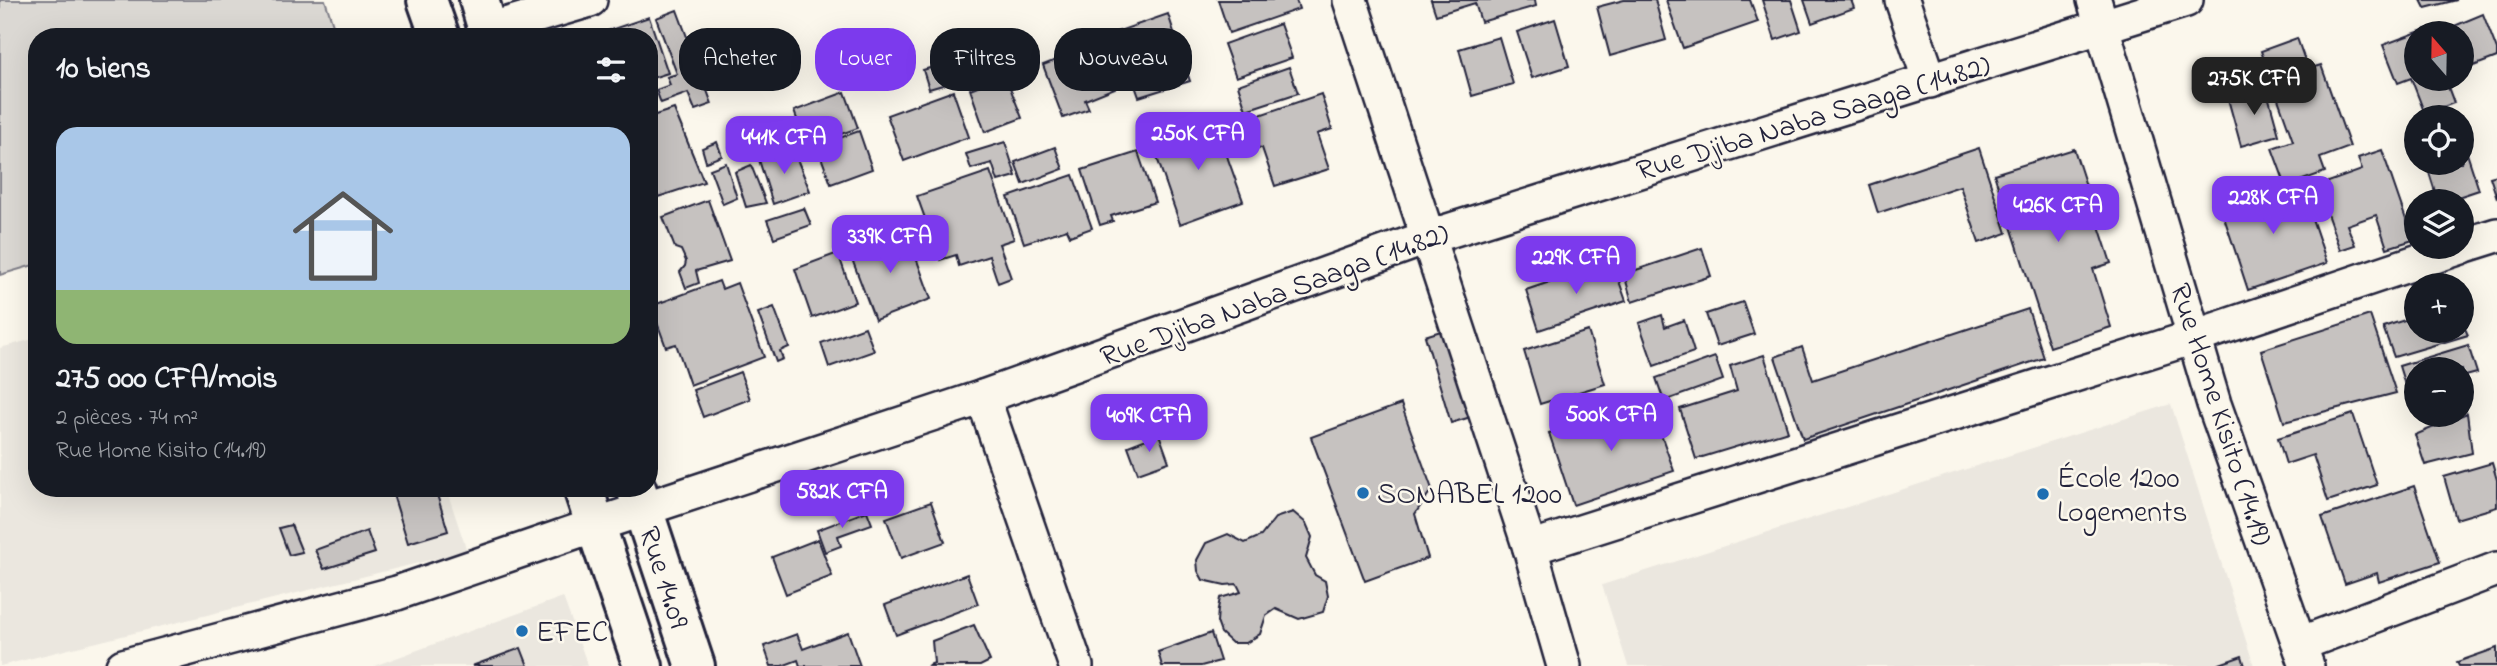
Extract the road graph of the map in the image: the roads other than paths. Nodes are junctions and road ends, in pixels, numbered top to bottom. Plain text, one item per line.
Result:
1 (428, 0) edge
2 (590, 0) edge
3 (1350, 0) edge
4 (1902, 0) edge
5 (2186, 0) edge
6 (2099, 13) edge
7 (486, 22) edge
8 (437, 28) edge
9 (1930, 81) junction
10 (2497, 235) edge
11 (1429, 237) junction
12 (2474, 243) edge
13 (2426, 259) edge
14 (2194, 337) junction
15 (983, 397) junction
16 (658, 494) edge
17 (586, 497) edge
18 (640, 499) edge
19 (595, 525) junction
20 (1530, 548) junction
21 (2497, 569) edge
22 (2303, 655) edge
23 (123, 666) edge
24 (643, 666) edge
25 (695, 666) edge
26 (1076, 666) edge
27 (1564, 666) edge

1 - 8 street
2 - 7 street
3 - 11 street
4 - 9 street
5 - 6 street, Rue Djiba Naba Saaga (14.82)
6 - 9 street, Rue Djiba Naba Saaga (14.82)
6 - 14 street, Rue Home Kisito (14.19)
9 - 11 street, Rue Djiba Naba Saaga (14.82)
10 - 12 street
11 - 15 street, Rue Djiba Naba Saaga (14.82)
11 - 20 street
13 - 14 street
14 - 20 street
14 - 22 street, Rue Home Kisito (14.19)
15 - 16 street, Rue Djiba Naba Saaga (14.82)
15 - 26 street
17 - 19 street, Rue 14.09
18 - 19 street, Rue Djiba Naba Saaga (14.82)
18 - 25 street, Rue 14.09
19 - 23 street, Rue Djiba Naba Saaga (14.82)
19 - 24 street, Rue 14.09
20 - 27 street
21 - 22 street

